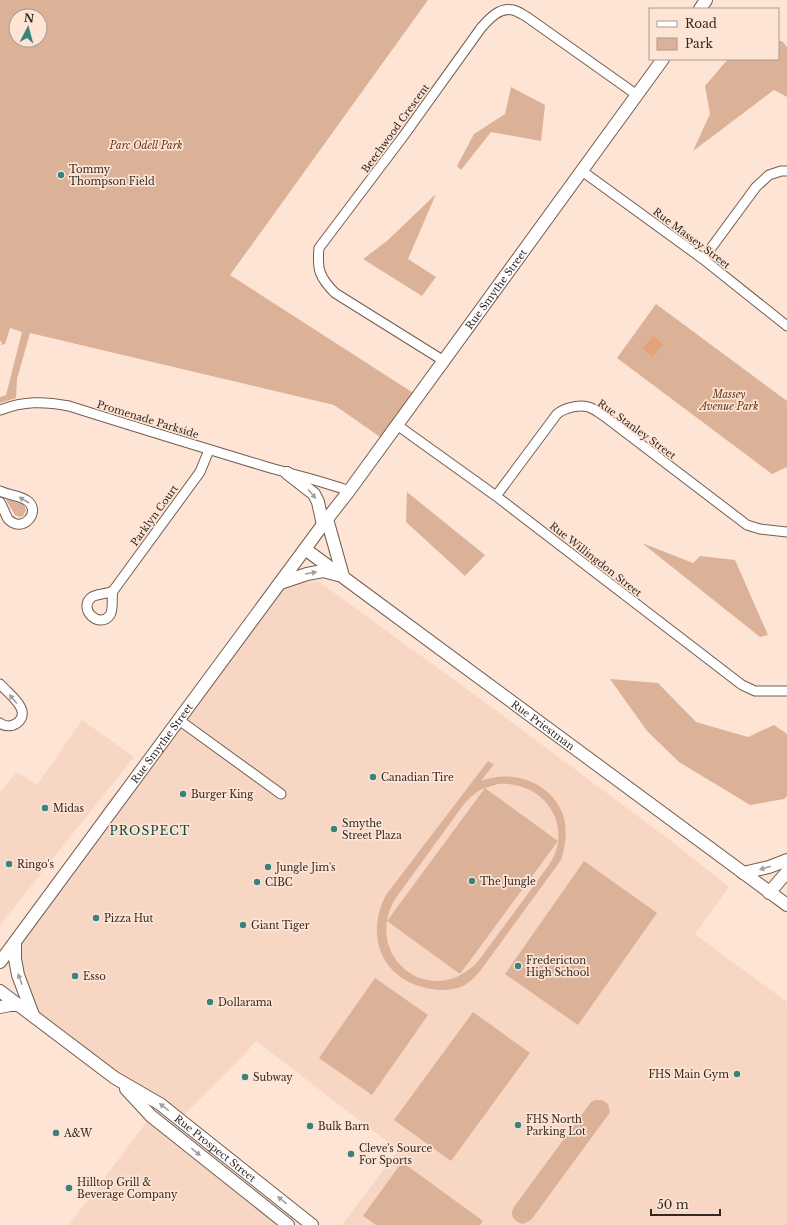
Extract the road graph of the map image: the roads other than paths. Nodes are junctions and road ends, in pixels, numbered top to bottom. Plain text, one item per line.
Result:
1 (662, 60) edge
2 (637, 95) junction
3 (582, 171) junction
4 (787, 171) edge
5 (703, 260) junction
6 (787, 326) edge
7 (444, 361) junction
8 (0, 410) edge
9 (397, 425) junction
10 (209, 450) junction
11 (287, 473) junction
12 (0, 491) edge
13 (349, 491) junction
14 (496, 496) junction
15 (0, 502) edge
16 (325, 522) junction
17 (787, 532) edge
18 (305, 548) junction
19 (343, 576) junction
20 (280, 583) junction
21 (113, 591) dead end
22 (0, 684) edge
23 (787, 691) edge
24 (179, 720) junction
25 (0, 723) edge
26 (281, 794) dead end
27 (787, 860) edge
28 (787, 872) edge
29 (743, 873) junction
30 (769, 893) junction
31 (787, 906) edge
32 (15, 942) junction
33 (0, 952) edge
34 (0, 962) edge
35 (0, 991) edge
36 (19, 1005) junction
37 (0, 1007) edge
38 (33, 1015) junction
39 (115, 1078) junction
40 (288, 1225) edge
41 (312, 1225) edge

1 - 2 main road, Rue Smythe Street
2 - 3 main road, Rue Smythe Street
2 - 7 street, Beechwood Crescent
3 - 5 street, Rue Massey Street
3 - 7 main road, Rue Smythe Street
4 - 5 street
5 - 6 street, Rue Massey Street
7 - 9 main road, Rue Smythe Street
8 - 10 street, Promenade Parkside
9 - 13 main road, Rue Smythe Street
9 - 14 street, Rue Willingdon Street
10 - 11 street, Promenade Parkside
10 - 21 street, Parklyn Court
11 - 13 street, Promenade Parkside
11 -> 16 main road
15 -> 12 street
13 - 16 main road, Rue Smythe Street
14 - 17 street, Rue Stanley Street
14 - 23 street, Rue Willingdon Street
16 - 18 main road, Rue Smythe Street
16 - 19 main road
18 - 19 main road, Rue Priestman
18 - 20 main road, Rue Smythe Street
20 -> 19 main road
19 - 29 main road, Rue Priestman
20 - 24 main road, Rue Smythe Street
25 -> 22 street
24 - 26 street
24 - 32 main road, Rue Smythe Street
27 -> 29 main road
28 - 30 main road
29 - 30 main road, Rue Priestman
30 - 31 main road, Rue Priestman
32 - 33 main road
32 - 34 main road, Rue Smythe Street
38 -> 32 main road
35 - 36 main road, Rue Prospect Street
36 - 37 main road
36 - 38 main road, Rue Prospect Street
38 - 39 main road, Rue Prospect Street
39 -> 40 main road, Rue Prospect Street
41 -> 39 main road, Rue Prospect Street

